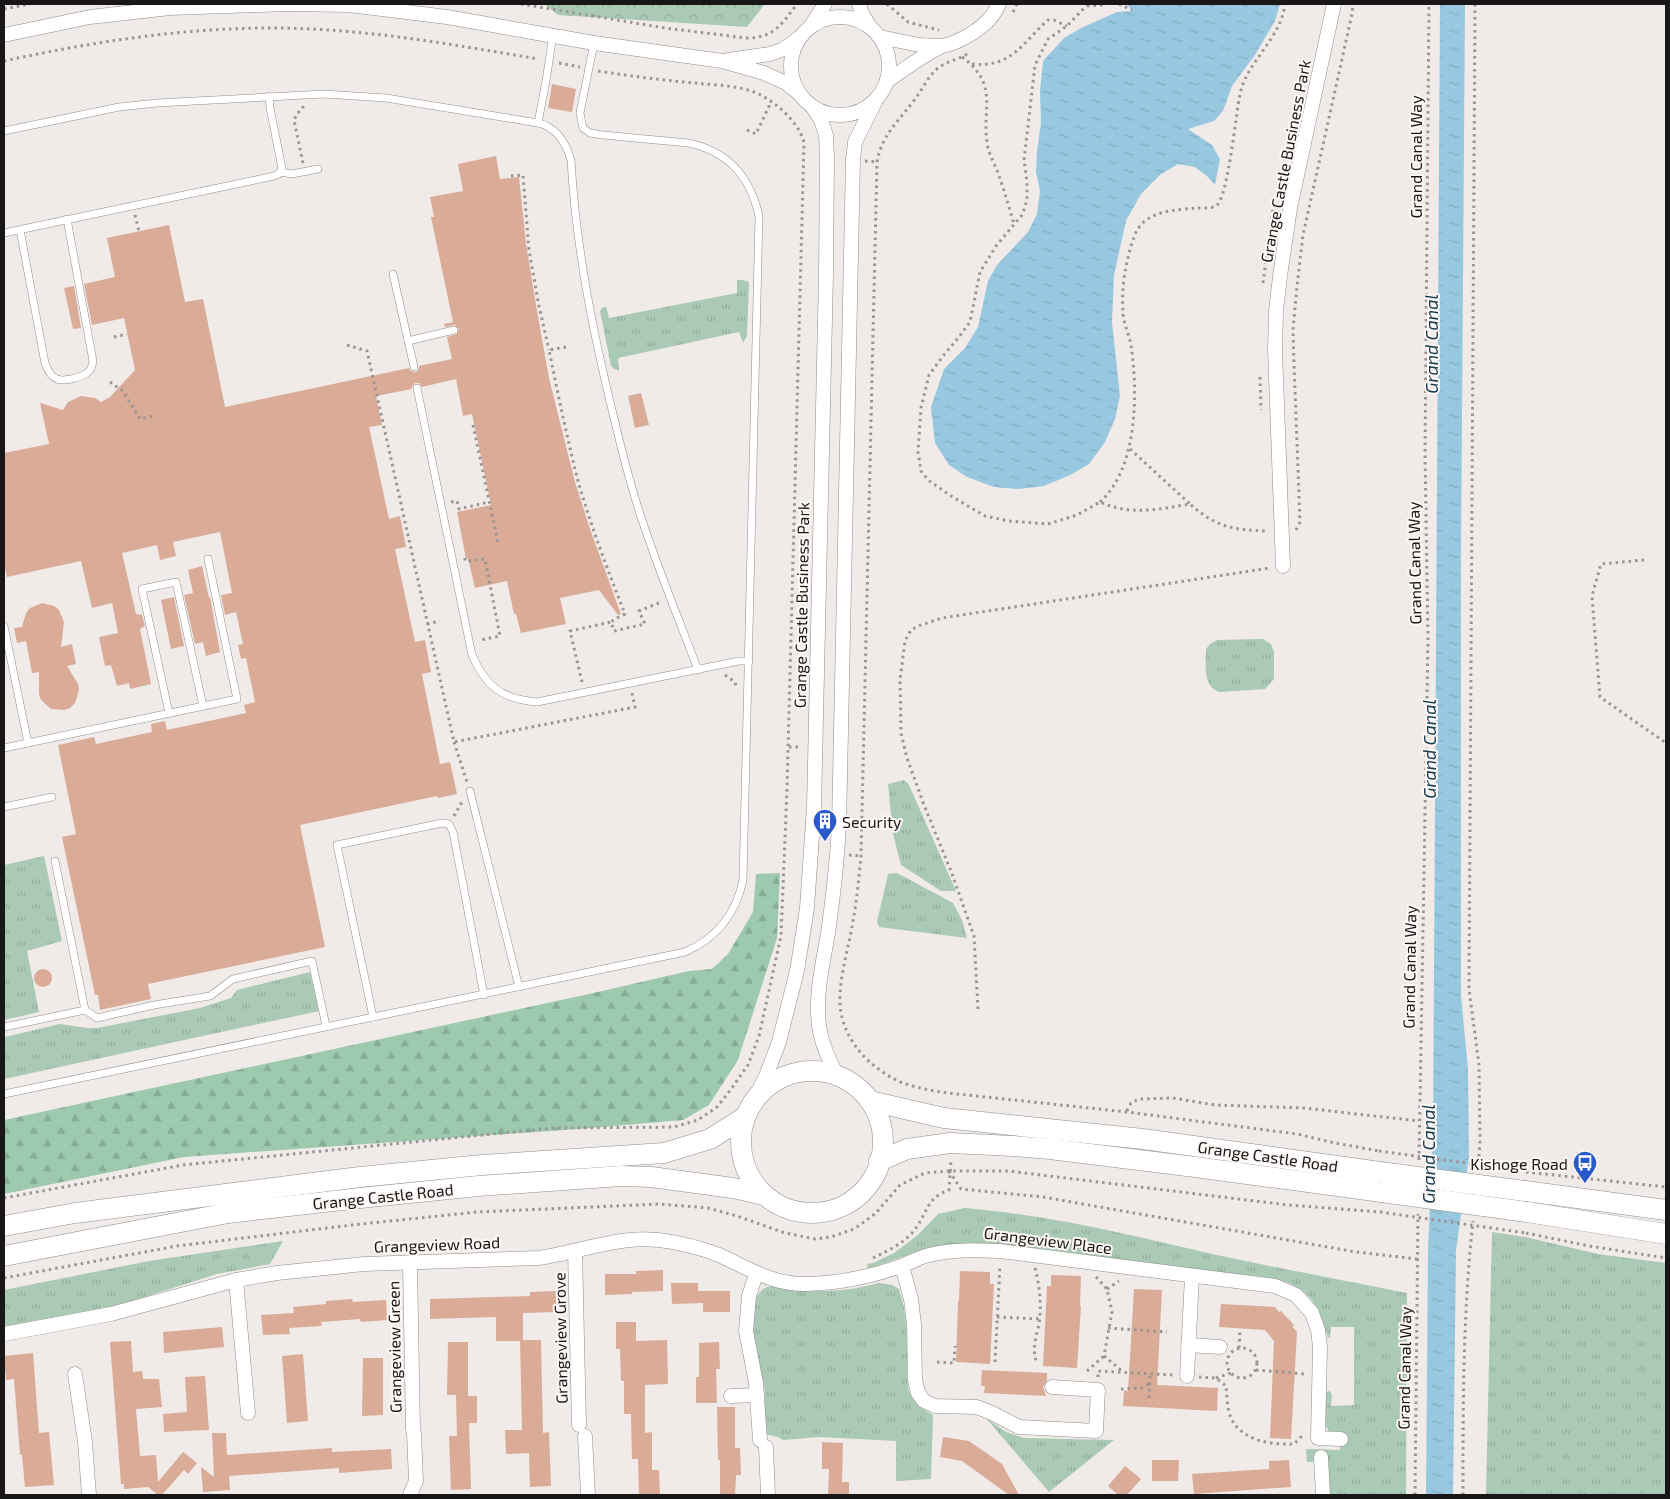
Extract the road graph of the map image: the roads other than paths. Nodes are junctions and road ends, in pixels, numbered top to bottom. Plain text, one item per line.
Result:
1 (288, 4) edge
2 (825, 4) edge
3 (859, 4) edge
4 (999, 4) edge
5 (1334, 4) edge
6 (870, 27) junction
7 (806, 32) junction
8 (4, 35) edge
9 (553, 35) junction
10 (880, 37) junction
11 (594, 43) junction
12 (940, 46) junction
13 (722, 61) junction
14 (887, 82) junction
15 (800, 94) junction
16 (270, 96) junction
17 (876, 100) junction
18 (812, 106) junction
19 (538, 123) junction
20 (4, 130) edge
21 (318, 168) dead end
22 (280, 172) junction
23 (68, 219) junction
24 (20, 230) junction
25 (4, 232) edge
26 (393, 274) dead end
27 (454, 330) dead end
28 (408, 341) junction
29 (414, 367) dead end
30 (418, 388) dead end
31 (208, 559) dead end
32 (1284, 566) road end
33 (4, 626) edge
34 (749, 661) junction
35 (698, 670) junction
36 (204, 706) junction
37 (169, 713) junction
38 (28, 743) junction
39 (4, 748) edge
40 (470, 791) dead end
41 (52, 797) dead end
42 (4, 808) edge
43 (55, 861) dead end
44 (519, 987) junction
45 (484, 994) junction
46 (85, 1010) junction
47 (373, 1017) junction
48 (326, 1026) junction
49 (4, 1027) edge
50 (837, 1076) junction
51 (4, 1094) edge
52 (870, 1101) junction
53 (750, 1108) junction
54 (879, 1161) junction
55 (764, 1195) junction
56 (1666, 1210) edge
57 (4, 1226) edge
58 (1666, 1234) edge
59 (575, 1251) junction
60 (4, 1256) edge
61 (410, 1264) junction
62 (902, 1266) junction
63 (756, 1274) junction
64 (869, 1276) joint
65 (1192, 1276) junction
66 (236, 1280) junction
67 (4, 1334) edge
68 (1188, 1345) junction
69 (1220, 1347) dead end
70 (75, 1374) dead end
71 (1187, 1376) road end
72 (1052, 1387) dead end
73 (757, 1395) junction
74 (731, 1396) dead end
75 (248, 1413) dead end
76 (1341, 1439) dead end
77 (1321, 1456) dead end
78 (89, 1495) edge
79 (410, 1495) edge
80 (588, 1495) edge
81 (768, 1495) edge
82 (1323, 1495) edge

1 - 8 street
1 - 9 street
2 - 7 street
3 - 6 street
4 - 12 street
5 - 32 street, Grange Castle Business Park
6 - 7 street
6 - 10 street
7 - 13 street
7 - 15 street
9 - 11 street
9 - 19 lane
10 - 12 street
10 - 14 street
11 - 13 street
11 - 34 lane
12 - 14 street
13 - 15 street
14 - 17 street
15 - 18 street
16 - 19 lane
16 - 20 lane
16 - 22 lane
17 - 18 street
17 - 50 street
18 - 53 street, Grange Castle Business Park
19 - 35 lane
21 - 22 lane
22 - 23 lane
23 - 24 lane
23 - 24 lane
24 - 25 lane
26 - 28 lane
27 - 28 lane
28 - 29 lane
30 - 35 lane
31 - 36 lane
33 - 38 lane
34 - 35 lane
34 - 44 lane
36 - 37 lane
36 - 37 lane
37 - 38 lane
38 - 39 lane
40 - 44 lane
41 - 42 lane
43 - 46 lane
44 - 45 lane
45 - 47 lane
45 - 47 lane
46 - 48 lane
46 - 49 lane
47 - 48 lane
48 - 51 lane
50 - 52 main road, Grange Castle Road
50 - 53 main road, Grange Castle Road
52 - 54 main road, Grange Castle Road
52 - 56 main road, Grange Castle Road, bridge
53 - 55 main road, Grange Castle Road
53 - 57 main road, Grange Castle Road
54 - 55 main road, Grange Castle Road
54 - 58 main road, Grange Castle Road, bridge
55 - 60 main road, Grange Castle Road
59 - 61 street, Grangeview Road
59 - 63 street, Grangeview Road
59 - 80 street, Grangeview Grove
61 - 66 street, Grangeview Road
61 - 79 street, Grangeview Green
62 - 64 street, Grangeview Place
62 - 65 street, Grangeview Place
62 - 72 street
63 - 64 street, Grangeview Road
63 - 73 street
65 - 68 street
65 - 76 street, Grangeview Place
66 - 67 street, Grangeview Road
66 - 75 street
68 - 69 street
68 - 71 street
70 - 78 street
73 - 74 street
73 - 81 street
77 - 82 street

